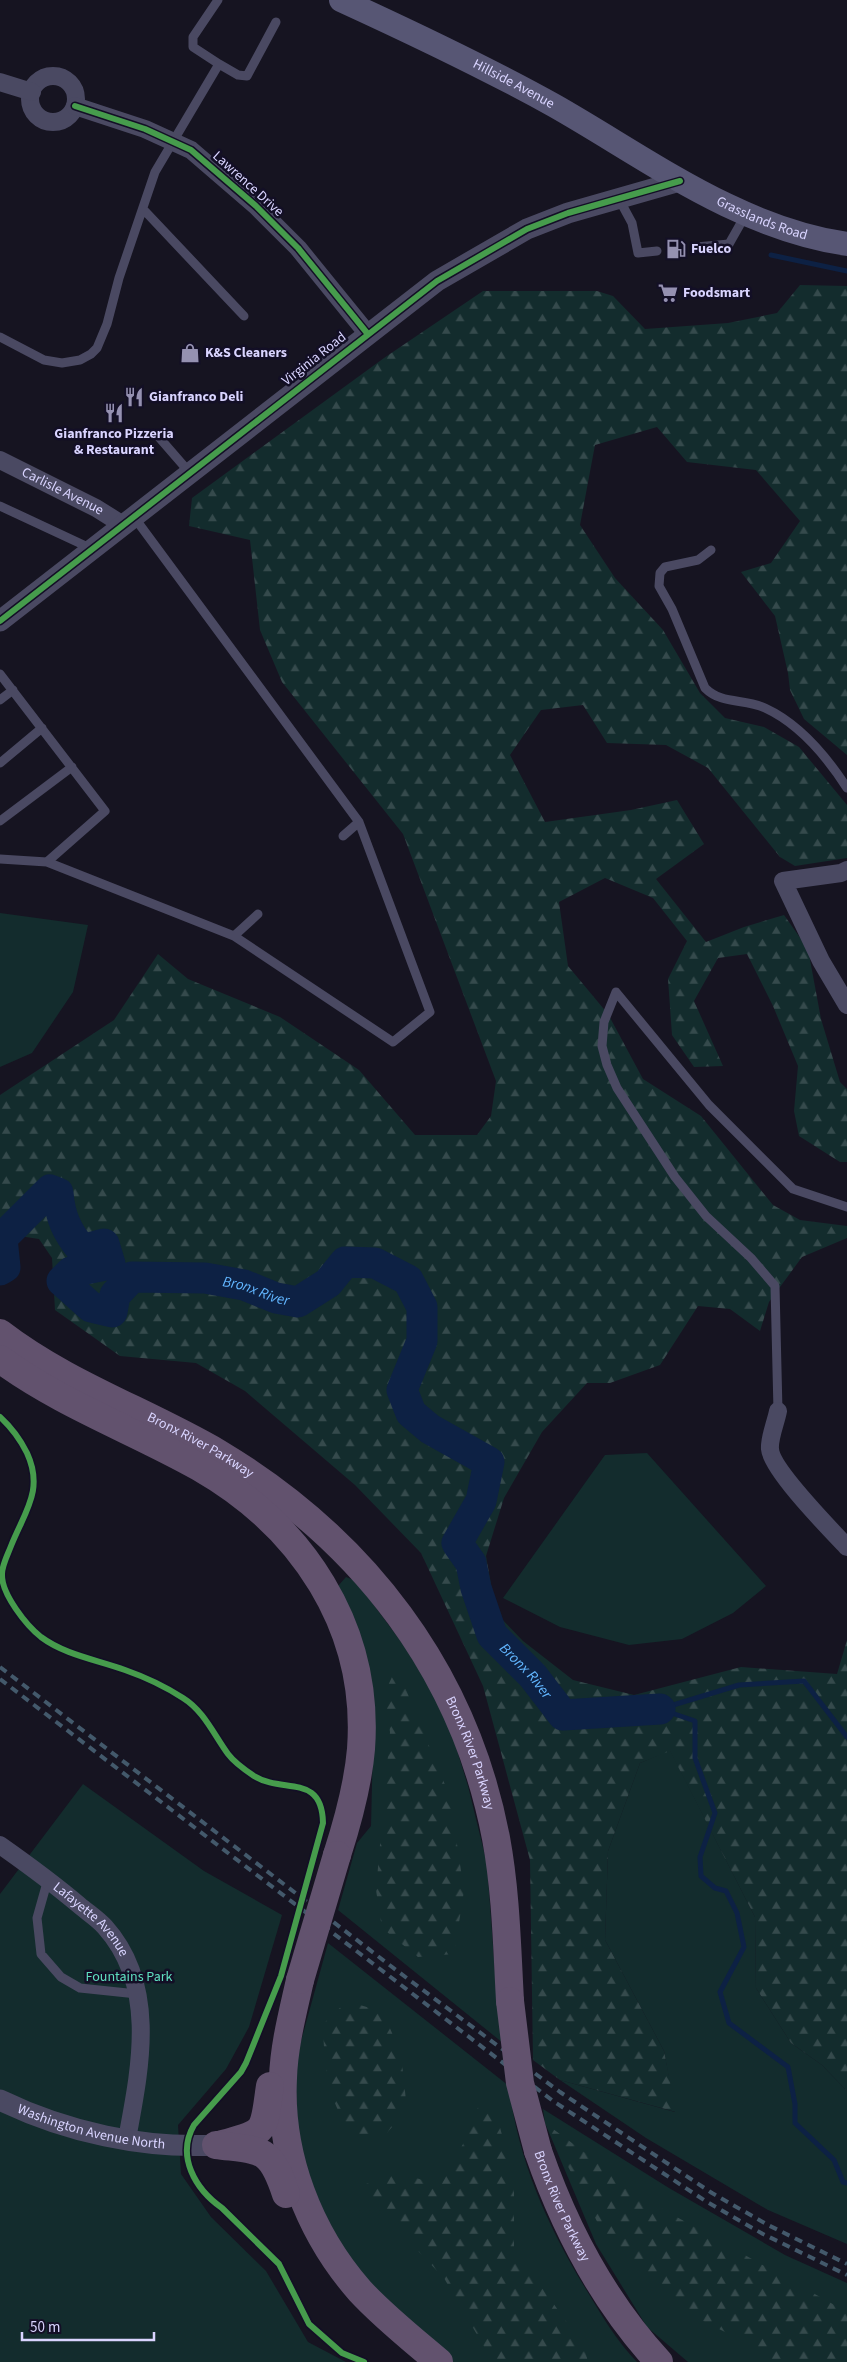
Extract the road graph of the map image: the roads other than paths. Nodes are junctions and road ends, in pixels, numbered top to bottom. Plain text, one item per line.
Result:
1 (218, 0) edge
2 (341, 0) edge
3 (276, 22) dead end
4 (219, 64) junction
5 (0, 82) edge
6 (32, 92) junction
7 (75, 106) junction
8 (173, 140) junction
9 (680, 181) junction
10 (619, 199) junction
11 (143, 210) junction
12 (746, 214) junction
13 (847, 244) edge
14 (696, 247) dead end
15 (657, 251) dead end
16 (244, 316) dead end
17 (368, 333) junction
18 (0, 337) edge
19 (157, 435) dead end
20 (0, 460) edge
21 (190, 473) junction
22 (0, 506) edge
23 (129, 521) junction
24 (93, 549) junction
25 (711, 550) dead end
26 (0, 621) edge
27 (0, 674) edge
28 (13, 690) junction
29 (0, 700) edge
30 (42, 728) junction
31 (0, 763) edge
32 (72, 767) junction
33 (847, 788) edge
34 (0, 821) edge
35 (359, 822) junction
36 (343, 836) dead end
37 (0, 859) edge
38 (47, 862) junction
39 (847, 870) edge
40 (258, 914) dead end
41 (234, 936) junction
42 (847, 1005) edge
43 (847, 1207) edge
44 (0, 1333) edge
45 (0, 1359) edge
46 (778, 1411) joint
47 (847, 1546) edge
48 (0, 1845) edge
49 (48, 1879) junction
50 (299, 1988) junction
51 (137, 1994) junction
52 (0, 2100) edge
53 (127, 2139) junction
54 (216, 2145) junction
55 (373, 2303) junction
56 (439, 2362) edge
57 (659, 2362) edge

1 - 4 lane
2 - 9 main road, Hillside Avenue
3 - 4 lane
4 - 8 lane
5 - 6 street
6 - 7 street
6 - 7 street
7 - 8 street, Lawrence Drive
8 - 11 lane
8 - 17 street, Lawrence Drive
9 - 10 street, Virginia Road
9 - 12 main road, Grasslands Road
10 - 15 lane
10 - 17 street, Virginia Road
11 - 16 lane
11 - 18 lane
12 - 13 main road, Grasslands Road
12 - 14 lane
17 - 21 street, Virginia Road
19 - 21 lane
20 - 23 street, Carlisle Avenue
21 - 23 street, Virginia Road
22 - 24 lane
23 - 24 street, Virginia Road
23 - 35 lane
24 - 26 street, Virginia Road
25 - 33 lane
27 - 28 lane
28 - 29 lane
28 - 30 lane
30 - 31 lane
30 - 32 lane
32 - 34 lane
32 - 38 lane
35 - 36 lane
35 - 41 lane
37 - 38 lane
38 - 41 lane
39 - 42 street
40 - 41 lane
43 - 46 lane
44 - 57 highway, Bronx River Parkway, bridge
45 - 50 highway, Bronx River Parkway, bridge
46 - 47 street
48 - 49 street, Lafayette Avenue
49 - 51 street, Lafayette Avenue
49 - 51 lane
50 - 54 highway
50 - 55 highway, Bronx River Parkway
51 - 53 street, Lafayette Avenue
52 - 53 street, Washington Avenue North
53 - 54 street, Washington Avenue North
54 - 55 highway
55 - 56 highway, Bronx River Parkway

